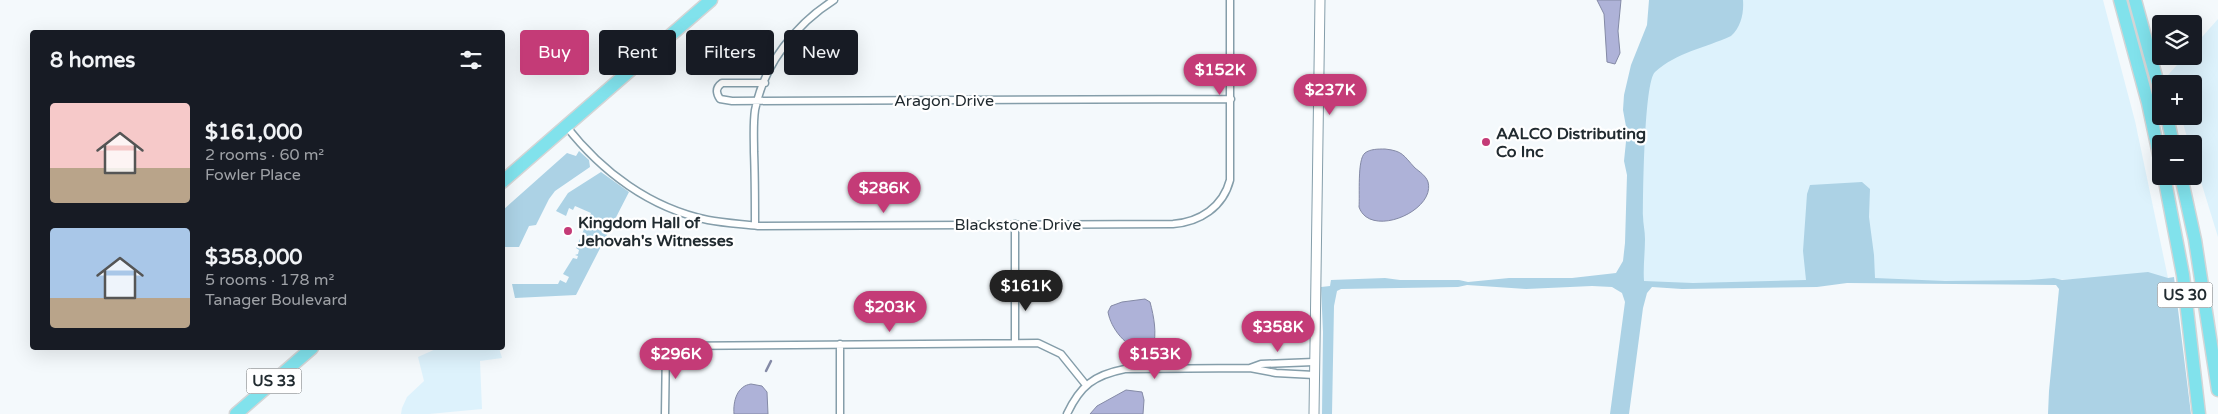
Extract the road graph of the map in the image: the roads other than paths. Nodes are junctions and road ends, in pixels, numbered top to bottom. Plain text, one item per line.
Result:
1 (711, 0) edge
2 (834, 0) edge
3 (1230, 0) edge
4 (1320, 0) edge
5 (2120, 0) edge
6 (2135, 0) edge
7 (2140, 0) edge
8 (2145, 38) junction
9 (2155, 75) edge
10 (764, 83) junction
11 (1231, 99) junction
12 (758, 101) junction
13 (566, 126) junction
14 (2155, 135) edge
15 (505, 179) edge
16 (2166, 185) edge
17 (2183, 185) edge
18 (1015, 224) junction
19 (755, 225) junction
20 (1015, 342) junction
21 (840, 344) junction
22 (310, 350) edge
23 (1314, 362) junction
24 (1250, 368) junction
25 (1314, 375) junction
26 (1086, 385) junction
27 (2218, 390) edge
28 (236, 414) edge
29 (665, 414) edge
30 (840, 414) edge
31 (1067, 414) edge
32 (1314, 414) edge
33 (2199, 414) edge

1 - 13 highway
2 - 10 street
3 - 11 street
4 - 23 main road
5 - 14 highway
6 - 8 highway
7 - 8 highway
8 - 9 highway
10 - 12 street
10 - 12 street, Aragon Drive
11 - 12 street, Aragon Drive
11 - 18 street, Blackstone Drive
12 - 19 street
13 - 15 highway
13 - 19 street, Blackstone Drive
16 - 33 highway, US 30
17 - 27 highway, US 30
18 - 19 street, Blackstone Drive
18 - 20 street
20 - 21 street
20 - 26 street
21 - 29 street
21 - 30 street
22 - 28 highway, US 33
23 - 24 street
23 - 25 main road
24 - 25 street
24 - 26 street
25 - 32 main road
26 - 31 street

